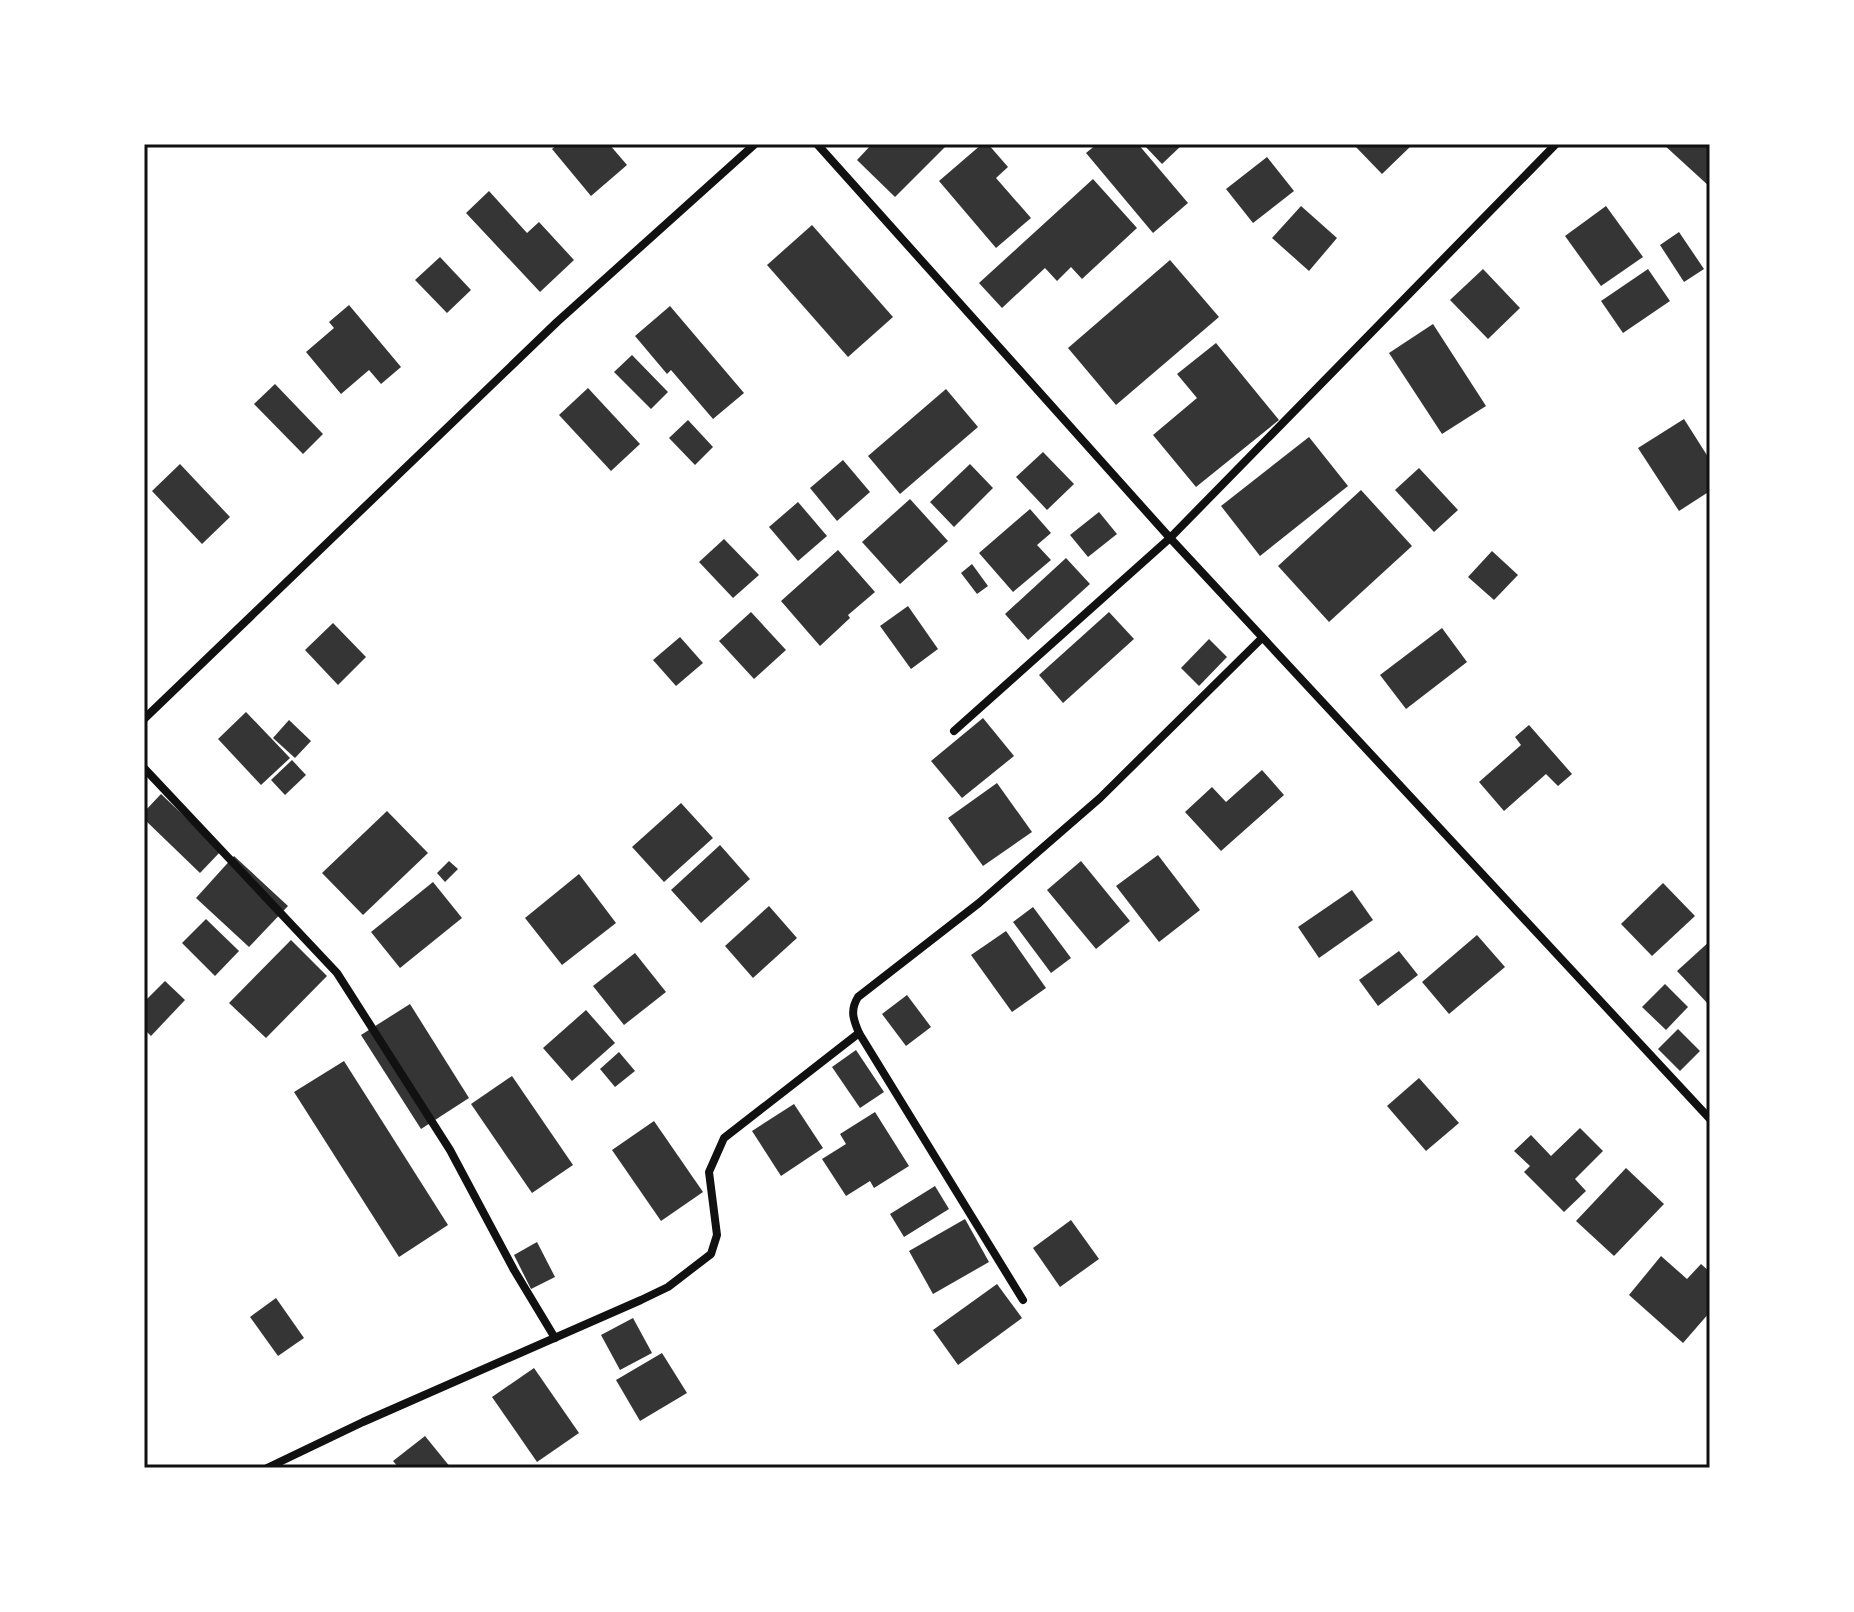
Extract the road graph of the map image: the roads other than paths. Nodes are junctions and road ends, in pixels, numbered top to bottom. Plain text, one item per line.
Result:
1 (755, 144) edge
2 (817, 144) edge
3 (1556, 144) edge
4 (1170, 538) junction
5 (1262, 638) junction
6 (144, 719) edge
7 (954, 731) dead end
8 (144, 768) edge
9 (859, 1033) junction
10 (1710, 1119) edge
11 (1023, 1300) dead end
12 (555, 1338) junction
13 (267, 1468) edge

1 - 6 street
2 - 4 street
3 - 4 street
4 - 5 street
4 - 7 street
5 - 9 street
5 - 10 street
8 - 12 street
9 - 11 street
9 - 12 street
12 - 13 street

